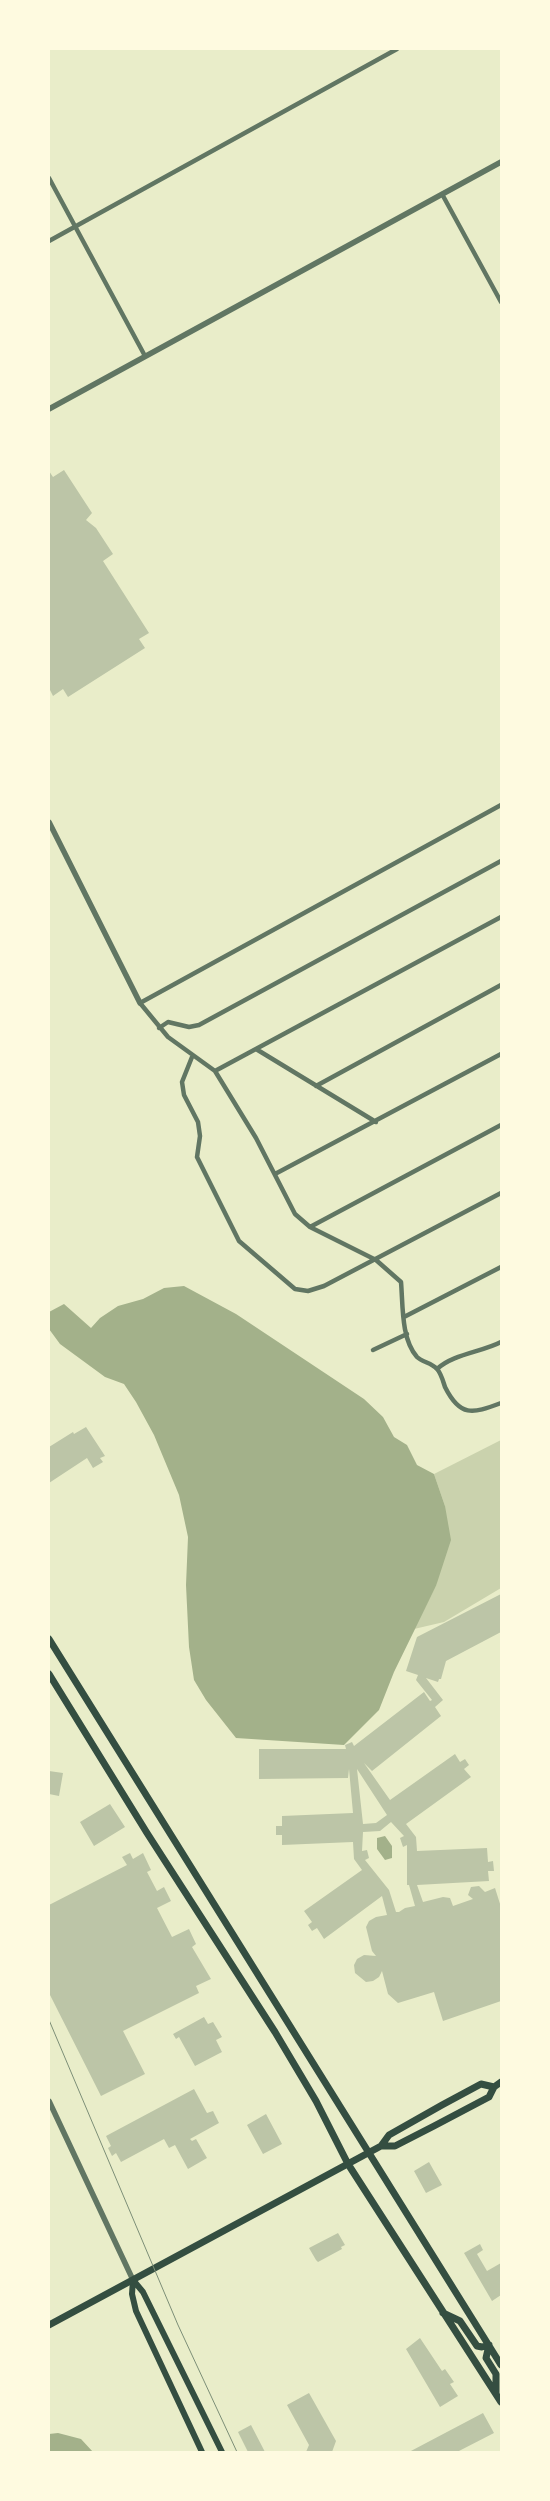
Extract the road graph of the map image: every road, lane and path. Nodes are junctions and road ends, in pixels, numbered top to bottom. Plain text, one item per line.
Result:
1 (397, 49) edge
2 (501, 162) edge
3 (49, 178) edge
4 (442, 194) junction
5 (76, 226) junction
6 (49, 241) edge
7 (501, 302) edge
8 (145, 356) junction
9 (49, 409) edge
10 (501, 805) edge
11 (49, 822) edge
12 (501, 862) edge
13 (501, 917) edge
14 (501, 985) edge
15 (140, 1003) junction
16 (158, 1028) junction
17 (256, 1049) junction
18 (501, 1054) edge
19 (192, 1057) junction
20 (215, 1071) junction
21 (316, 1086) junction
22 (376, 1122) junction
23 (501, 1125) edge
24 (275, 1174) junction
25 (501, 1193) edge
26 (310, 1227) junction
27 (376, 1260) junction
28 (501, 1267) edge
29 (404, 1317) junction
30 (407, 1334) junction
31 (501, 1342) edge
32 (373, 1350) dead end
33 (437, 1369) junction
34 (501, 1403) edge
35 (49, 1639) edge
36 (49, 1674) edge
37 (501, 2082) edge
38 (494, 2087) junction
39 (49, 2101) edge
40 (381, 2146) junction
41 (370, 2152) junction
42 (348, 2164) junction
43 (133, 2280) junction
44 (443, 2313) junction
45 (49, 2325) edge
46 (489, 2345) junction
47 (501, 2365) edge
48 (496, 2393) junction
49 (501, 2402) edge
50 (202, 2452) edge
51 (222, 2452) edge

1 - 5 street
2 - 4 street
3 - 5 street
4 - 7 street
4 - 8 street
5 - 6 street
5 - 8 street
8 - 9 street
10 - 15 street
11 - 15 street
12 - 16 street
13 - 17 street
14 - 21 street
15 - 16 street
16 - 19 street
17 - 20 street
17 - 21 street
18 - 22 street
19 - 20 street
19 - 27 street
20 - 24 street
21 - 22 street
22 - 24 street
23 - 26 street
24 - 26 street
25 - 27 street
26 - 27 street
27 - 29 street
28 - 29 street
29 - 30 street
30 - 32 street
30 - 33 street
31 - 33 street
33 - 34 street
35 - 41 main road
36 - 42 main road
37 - 38 main road
38 - 40 main road
38 - 40 main road
39 - 43 street
40 - 41 main road
41 - 42 main road
41 - 46 main road
42 - 43 main road
42 - 44 main road
43 - 45 main road
43 - 50 main road
43 - 51 main road
44 - 46 main road
44 - 48 main road
46 - 47 main road
46 - 48 main road
48 - 49 main road

